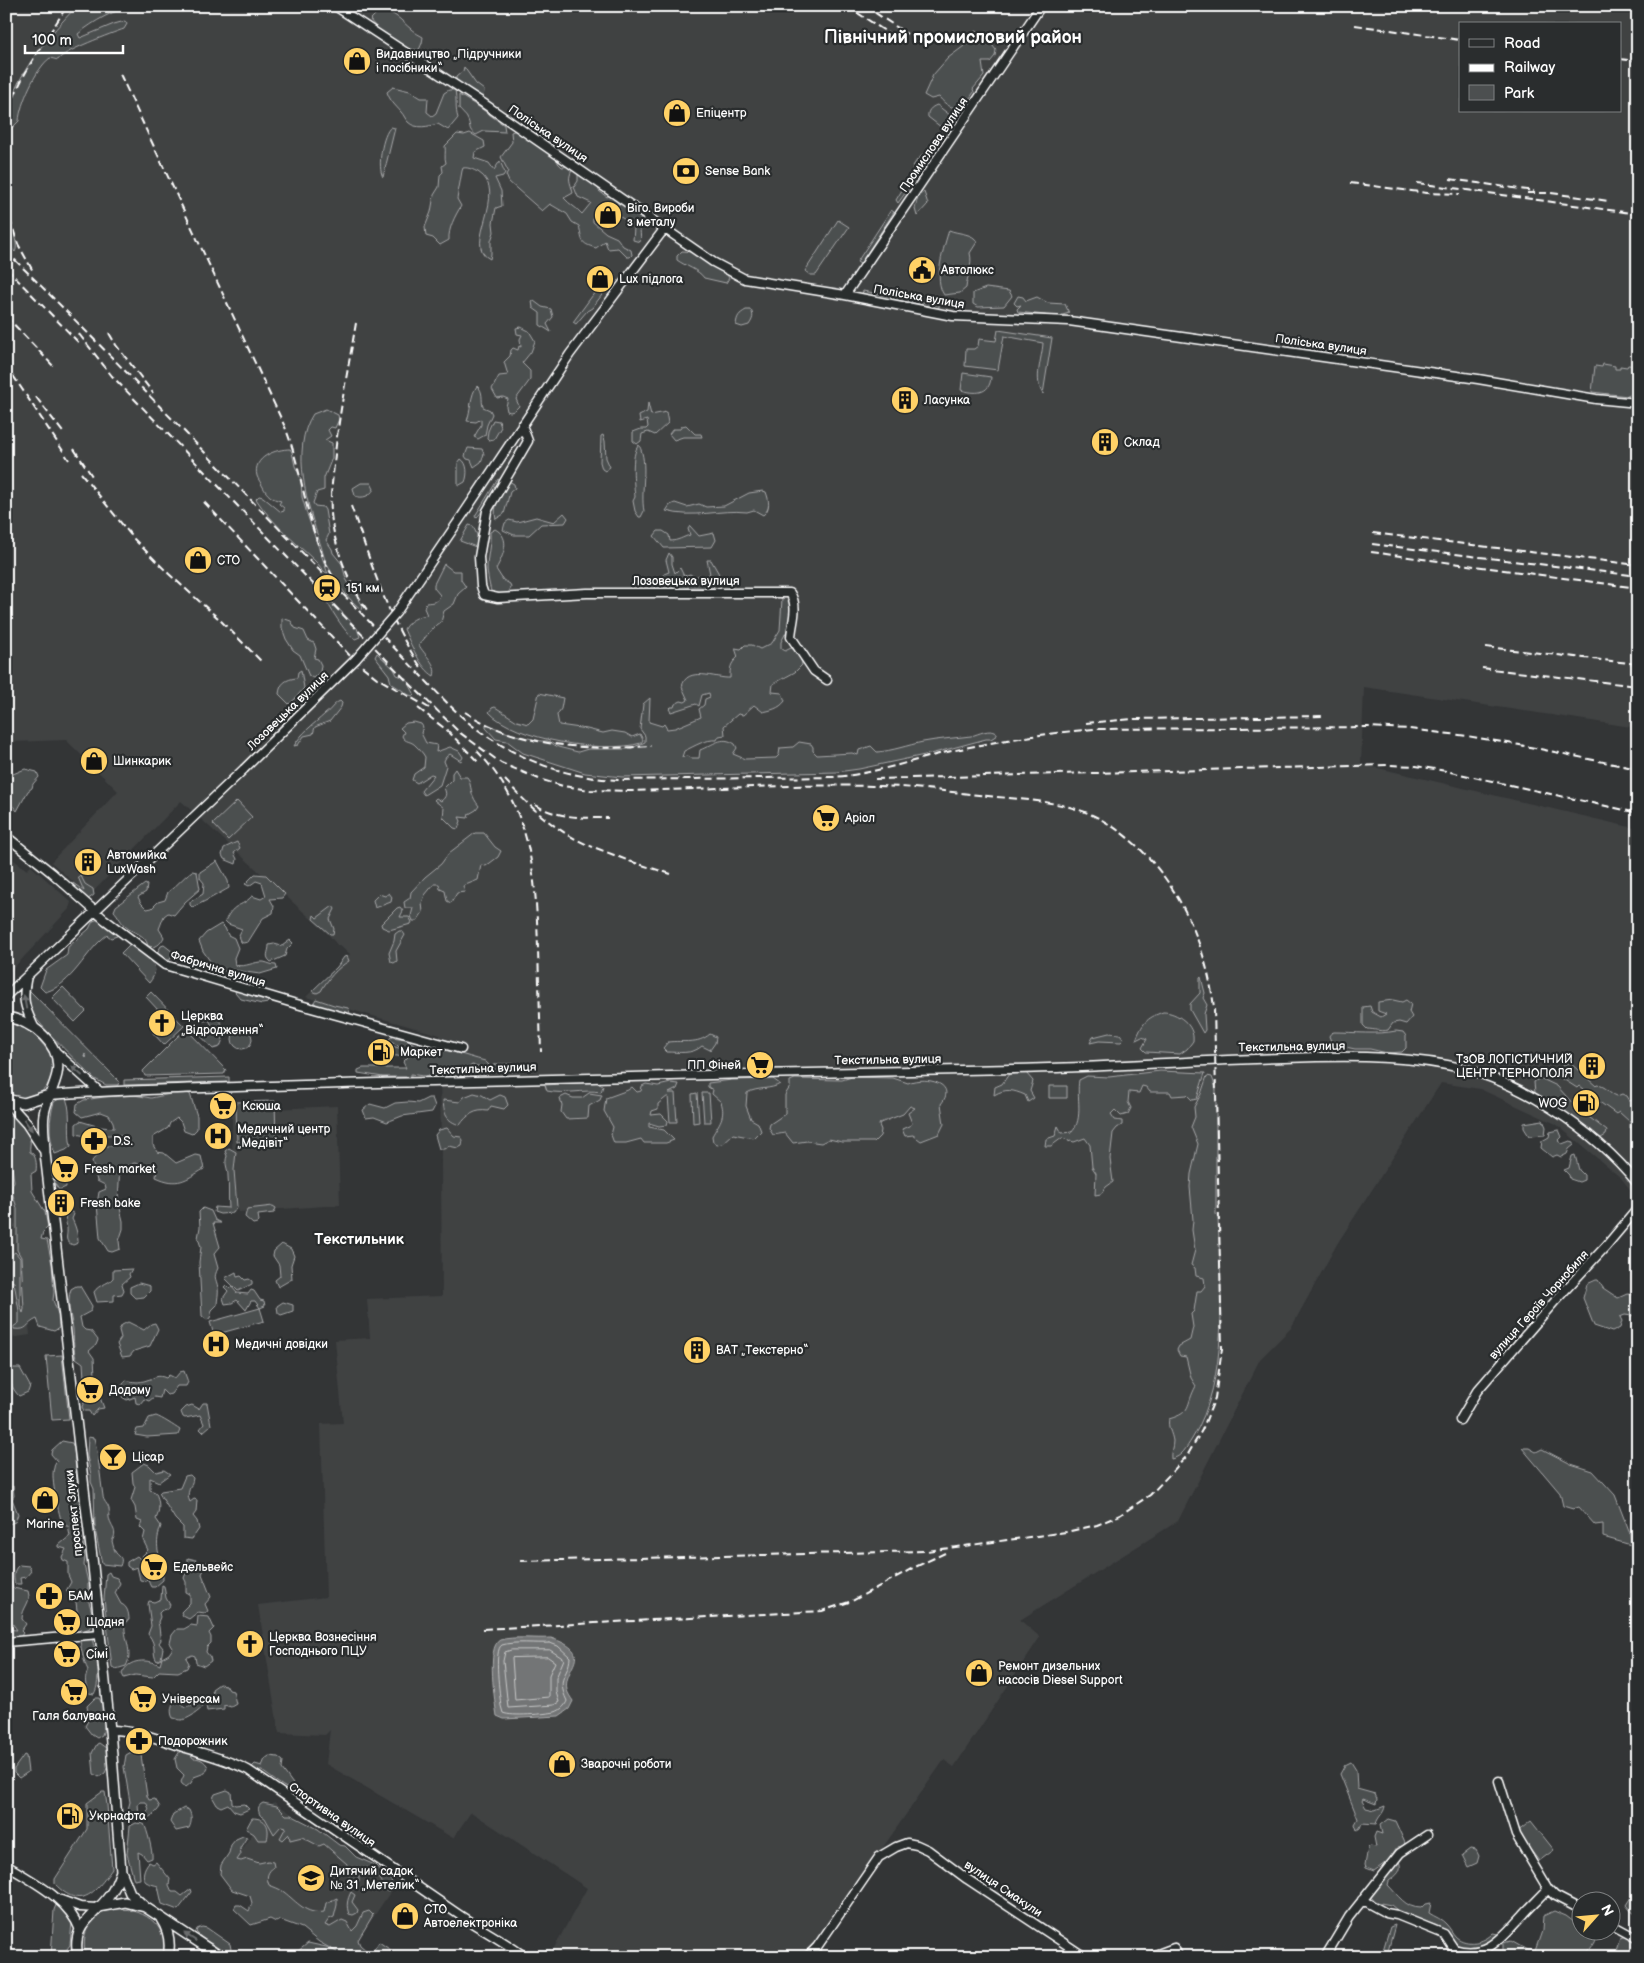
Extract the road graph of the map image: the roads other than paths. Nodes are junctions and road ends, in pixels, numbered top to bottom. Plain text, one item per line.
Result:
1 (335, 6) edge
2 (1041, 6) edge
3 (665, 228) junction
4 (845, 295) junction
5 (1638, 403) edge
6 (522, 425) junction
7 (827, 680) dead end
8 (6, 836) edge
9 (95, 911) junction
10 (27, 976) junction
11 (6, 996) edge
12 (6, 1017) edge
13 (34, 1027) junction
14 (461, 1049) dead end
15 (55, 1051) junction
16 (99, 1091) junction
17 (49, 1095) junction
18 (6, 1100) edge
19 (45, 1153) junction
20 (1638, 1184) edge
21 (1638, 1208) edge
22 (1460, 1420) dead end
23 (100, 1634) junction
24 (6, 1642) edge
25 (110, 1730) junction
26 (1499, 1781) dead end
27 (1427, 1835) dead end
28 (6, 1865) edge
29 (121, 1870) junction
30 (1548, 1889) junction
31 (57, 1899) junction
32 (1362, 1900) junction
33 (1572, 1905) edge
34 (145, 1907) junction
35 (98, 1908) junction
36 (160, 1917) junction
37 (80, 1930) junction
38 (1622, 1931) edge
39 (1638, 1939) edge
40 (77, 1952) edge
41 (69, 1957) edge
42 (168, 1957) edge
43 (220, 1957) edge
44 (525, 1957) edge
45 (807, 1957) edge
46 (1085, 1957) edge
47 (1150, 1957) edge
48 (1179, 1957) edge
49 (1326, 1957) edge

1 - 3 street, Поліська вулиця
2 - 4 street, Промислова вулиця
3 - 4 street, Поліська вулиця
3 - 6 street, Лозовецька вулиця
4 - 5 street, Поліська вулиця
6 - 7 street, Лозовецька вулиця
6 - 9 street, Лозовецька вулиця, bridge
8 - 9 street, Фабрична вулиця
9 - 10 street, Лозовецька вулиця
9 - 14 street, Фабрична вулиця
10 - 11 street, Лозовецька вулиця
13 -> 10 street
12 - 13 main road
13 - 15 main road
16 -> 15 street
15 - 17 main road, проспект Злуки
16 - 17 street, Текстильна вулиця
16 - 20 street, Текстильна вулиця
17 - 18 main road
17 - 19 main road, проспект Злуки
18 -> 19 main road, проспект Злуки
19 - 23 main road, проспект Злуки
21 - 22 street, вулиця Героїв Чорнобиля
23 - 24 street
23 - 25 main road, проспект Злуки
25 - 29 main road, проспект Злуки
25 - 44 street, Спортивна вулиця
26 - 30 street
27 - 32 street
28 - 31 street
29 - 34 main road, проспект Злуки
29 - 35 main road, проспект Злуки
30 - 32 street
30 - 33 street
31 - 35 street
31 - 37 street
32 - 49 street
34 - 35 main road
34 - 36 main road
35 - 37 main road, проспект Злуки
36 - 42 main road
43 -> 36 main road
37 - 40 main road
38 - 39 street
40 - 41 main road
45 - 46 street, вулиця Смакули
47 - 48 street

